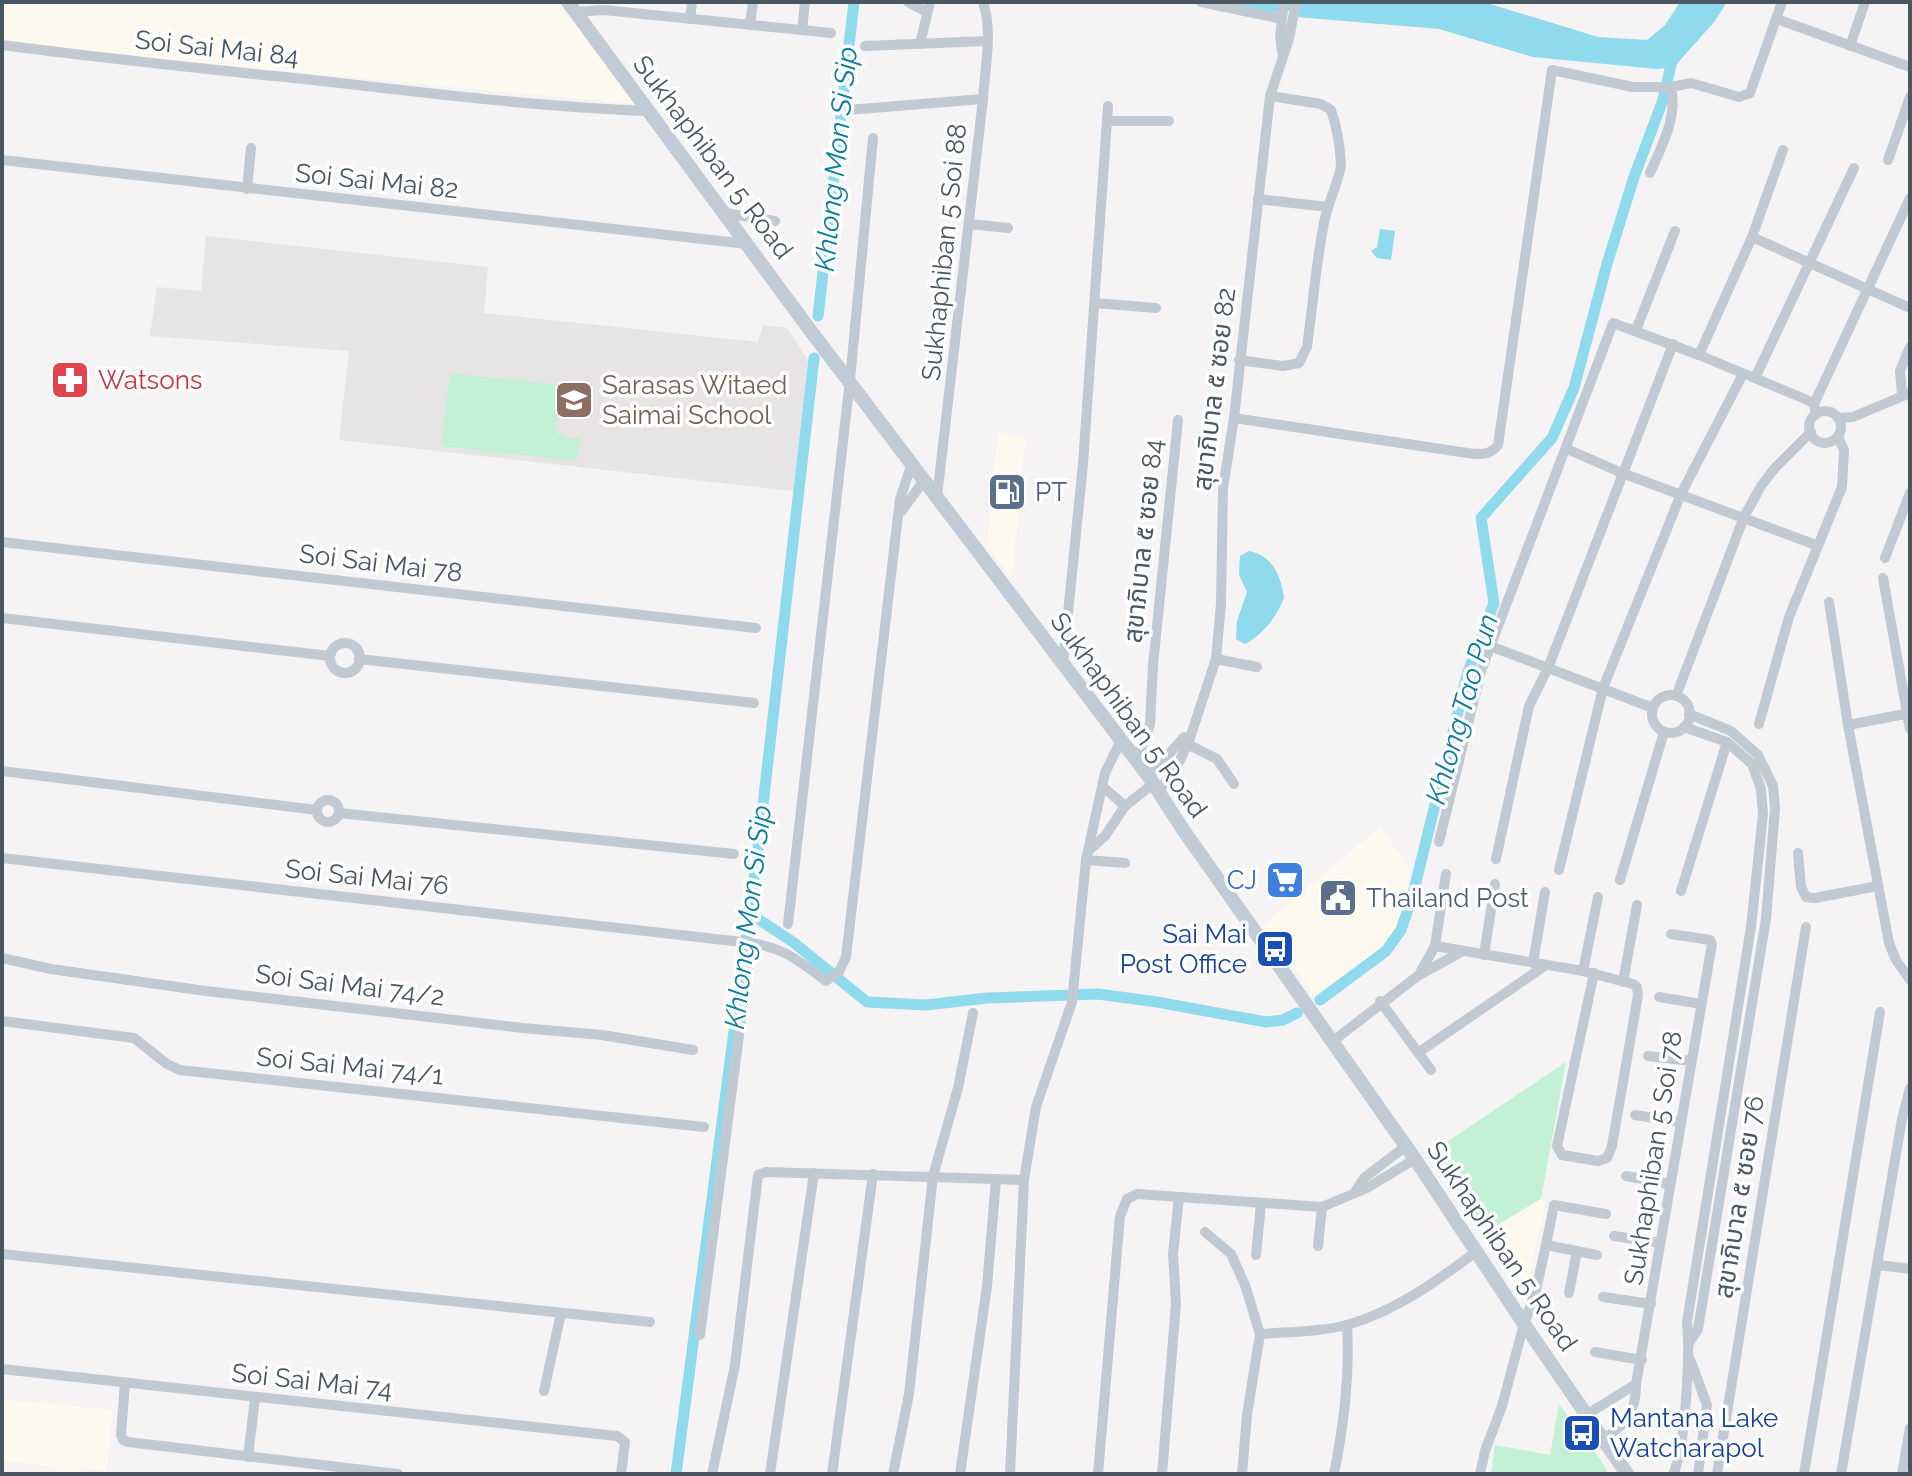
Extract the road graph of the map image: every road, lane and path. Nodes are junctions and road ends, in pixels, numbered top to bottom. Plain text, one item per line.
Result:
1 (692, 2) edge
2 (753, 2) edge
3 (805, 2) edge
4 (908, 2) edge
5 (983, 2) edge
6 (1201, 2) edge
7 (1284, 2) edge
8 (1296, 2) edge
9 (1782, 2) edge
10 (1865, 2) edge
11 (600, 6) edge
12 (571, 7) edge
13 (636, 7) edge
14 (928, 7) edge
15 (1286, 18) junction
16 (690, 19) junction
17 (1777, 19) junction
18 (750, 25) junction
19 (802, 30) junction
20 (831, 33) dead end
21 (987, 41) junction
22 (920, 44) junction
23 (2, 45) edge
24 (865, 46) dead end
25 (1850, 46) junction
26 (1910, 67) edge
27 (1666, 87) junction
28 (1270, 96) junction
29 (1910, 97) edge
30 (983, 99) junction
31 (1108, 106) dead end
32 (848, 110) dead end
33 (648, 111) junction
34 (1108, 121) junction
35 (1169, 121) dead end
36 (873, 138) dead end
37 (251, 148) dead end
38 (1783, 150) dead end
39 (2, 160) edge
40 (1888, 160) dead end
41 (1854, 168) dead end
42 (1650, 173) dead end
43 (247, 189) junction
44 (1910, 198) edge
45 (1258, 199) junction
46 (1328, 207) junction
47 (724, 213) junction
48 (775, 221) dead end
49 (969, 224) junction
50 (1008, 228) dead end
51 (1675, 231) dead end
52 (1752, 237) junction
53 (747, 244) junction
54 (1809, 262) junction
55 (1866, 288) junction
56 (1095, 303) junction
57 (1156, 308) dead end
58 (1910, 308) edge
59 (1636, 330) junction
60 (1673, 344) junction
61 (1910, 347) edge
62 (1699, 355) junction
63 (1239, 360) junction
64 (1743, 374) junction
65 (1755, 378) junction
66 (850, 380) junction
67 (1906, 393) edge
68 (1815, 410) junction
69 (1234, 418) junction
70 (1838, 418) junction
71 (1178, 420) dead end
72 (1811, 432) junction
73 (1838, 437) junction
74 (1567, 449) junction
75 (912, 463) junction
76 (1622, 473) junction
77 (925, 479) junction
78 (1910, 493) edge
79 (1681, 494) junction
80 (937, 497) junction
81 (1744, 517) junction
82 (899, 518) junction
83 (2, 542) edge
84 (1816, 545) junction
85 (1885, 558) dead end
86 (1883, 578) dead end
87 (1829, 602) dead end
88 (2, 618) edge
89 (756, 628) dead end
90 (1490, 646) junction
91 (330, 656) junction
92 (359, 659) junction
93 (1216, 659) junction
94 (1063, 663) junction
95 (1257, 667) dead end
96 (1548, 668) junction
97 (1603, 688) junction
98 (1676, 696) junction
99 (754, 703) dead end
100 (1653, 708) junction
101 (1908, 713) edge
102 (1689, 714) junction
103 (1759, 724) dead end
104 (1848, 725) junction
105 (1684, 727) junction
106 (1910, 729) edge
107 (1664, 732) junction
108 (1121, 740) junction
109 (1727, 742) junction
110 (1184, 743) junction
111 (1132, 757) junction
112 (2, 771) edge
113 (1154, 784) junction
114 (1234, 784) dead end
115 (1103, 787) junction
116 (1125, 806) junction
117 (1439, 842) dead end
118 (1798, 853) dead end
119 (734, 854) dead end
120 (1087, 856) junction
121 (2, 858) edge
122 (1496, 859) dead end
123 (1125, 863) dead end
124 (1758, 867) junction
125 (1559, 870) dead end
126 (1446, 874) dead end
127 (1771, 874) junction
128 (1620, 880) dead end
129 (1495, 884) dead end
130 (1878, 886) junction
131 (1681, 891) dead end
132 (1545, 892) dead end
133 (1598, 897) dead end
134 (1637, 905) dead end
135 (788, 924) dead end
136 (1806, 927) dead end
137 (1671, 934) dead end
138 (749, 942) junction
139 (1435, 946) junction
140 (1463, 951) junction
141 (1484, 955) junction
142 (2, 958) edge
143 (1533, 963) junction
144 (1546, 965) junction
145 (1588, 972) junction
146 (1419, 975) junction
147 (1910, 980) edge
148 (1623, 982) junction
149 (1659, 997) dead end
150 (1383, 999) junction
151 (1701, 1004) junction
152 (1880, 1012) dead end
153 (973, 1013) dead end
154 (2, 1021) edge
155 (1331, 1038) junction
156 (693, 1050) dead end
157 (1419, 1052) junction
158 (1648, 1056) dead end
159 (1691, 1061) junction
160 (1431, 1070) dead end
161 (1910, 1088) edge
162 (1635, 1115) dead end
163 (1680, 1122) junction
164 (704, 1127) dead end
165 (1717, 1133) junction
166 (1731, 1135) junction
167 (1411, 1153) junction
168 (814, 1173) junction
169 (873, 1174) junction
170 (933, 1176) junction
171 (1626, 1176) dead end
172 (996, 1180) junction
173 (1024, 1180) junction
174 (1669, 1184) junction
175 (1179, 1197) junction
176 (1261, 1204) junction
177 (1322, 1207) junction
178 (1606, 1214) dead end
179 (1205, 1232) dead end
180 (1614, 1236) dead end
181 (1660, 1243) junction
182 (1546, 1245) junction
183 (1318, 1246) dead end
184 (1477, 1251) junction
185 (1577, 1251) junction
186 (2, 1254) edge
187 (1256, 1255) dead end
188 (1597, 1255) dead end
189 (1879, 1265) junction
190 (1910, 1269) edge
191 (1569, 1293) dead end
192 (1603, 1297) dead end
193 (1651, 1304) junction
194 (561, 1313) junction
195 (650, 1322) dead end
196 (1524, 1324) junction
197 (1347, 1325) junction
198 (1260, 1334) junction
199 (700, 1335) dead end
200 (1689, 1343) junction
201 (1595, 1352) dead end
202 (1689, 1357) junction
203 (1642, 1360) junction
204 (2, 1369) edge
205 (125, 1383) junction
206 (1636, 1384) junction
207 (544, 1391) dead end
208 (255, 1398) junction
209 (1586, 1415) junction
210 (1910, 1428) edge
211 (1603, 1440) junction
212 (248, 1457) junction
213 (398, 1474) edge
214 (621, 1474) edge
215 (712, 1474) edge
216 (770, 1474) edge
217 (832, 1474) edge
218 (893, 1474) edge
219 (960, 1474) edge
220 (1010, 1474) edge
221 (1098, 1474) edge
222 (1162, 1474) edge
223 (1242, 1474) edge
224 (1334, 1474) edge
225 (1480, 1474) edge
226 (1627, 1474) edge
227 (1673, 1474) edge
228 (1698, 1474) edge
229 (1717, 1474) edge
230 (1804, 1474) edge
231 (1841, 1474) edge
232 (1902, 1474) edge

1 - 16 street
2 - 18 street
3 - 19 street
4 - 14 street
5 - 21 street
6 - 15 street
7 - 15 street, สุขาภิบาล ๕ ซอย 82
8 - 15 street, สุขาภิบาล ๕ ซอย 82
9 - 17 street
10 - 25 street
11 - 12 street
11 - 13 street
12 - 33 main road, Sukhaphiban 5 Road
13 - 16 street
14 - 22 street
15 - 28 street, สุขาภิบาล ๕ ซอย 82
16 - 18 street
17 - 25 street
17 - 27 street
18 - 19 street
19 - 20 street
21 - 22 street
21 - 30 street
22 - 24 street
23 - 33 street, Soi Sai Mai 84
25 - 26 street
27 - 42 street
27 - 69 street
28 - 45 street, สุขาภิบาล ๕ ซอย 82
28 - 46 street
29 - 40 street
30 - 32 street, Sukhaphiban 5 Soi 88
30 - 49 street, Sukhaphiban 5 Soi 88
31 - 34 street
33 - 47 main road, Sukhaphiban 5 Road
34 - 35 street
34 - 56 street
36 - 66 street
37 - 43 street
38 - 52 street
39 - 43 street, Soi Sai Mai 82
41 - 54 street
43 - 53 street, Soi Sai Mai 82
44 - 55 street
45 - 46 street
45 - 63 street, สุขาภิบาล ๕ ซอย 82
46 - 63 street
47 - 48 street
47 - 53 main road, Sukhaphiban 5 Road
49 - 50 street
49 - 80 street, Sukhaphiban 5 Soi 88
51 - 59 street
52 - 54 street
52 - 62 street
53 - 66 main road, Sukhaphiban 5 Road
54 - 55 street
54 - 65 street
55 - 58 street
55 - 68 street
56 - 57 street
56 - 94 street
59 - 60 street
59 - 74 street
60 - 62 street
60 - 76 street
61 - 67 street
62 - 64 street
63 - 69 street, สุขาภิบาล ๕ ซอย 82
64 - 65 street
64 - 79 street
65 - 68 street
66 - 75 main road, Sukhaphiban 5 Road
66 - 135 street
67 - 70 street
68 - 70 street
68 - 72 street
69 - 93 street, สุขาภิบาล ๕ ซอย 82
70 - 73 street
71 - 111 street, สุขาภิบาล ๕ ซอย 84
72 - 73 street
72 - 81 street
73 - 84 street
74 - 76 street
74 - 90 street
75 - 77 main road, Sukhaphiban 5 Road
75 - 82 street
76 - 79 street
76 - 96 street
77 - 80 main road, Sukhaphiban 5 Road
77 - 82 street
78 - 85 street
79 - 81 street
79 - 97 street
80 - 94 main road, Sukhaphiban 5 Road
81 - 84 street
81 - 98 street
82 - 138 street, Soi Sai Mai 76
83 - 89 street, Soi Sai Mai 78
84 - 103 street
86 - 101 street
87 - 104 street
88 - 91 street
90 - 96 street
90 - 117 street
91 - 92 street
91 - 92 street
92 - 99 street
93 - 95 street
93 - 110 street, สุขาภิบาล ๕ ซอย 82
94 - 108 main road, Sukhaphiban 5 Road
96 - 97 street
96 - 122 street
97 - 100 street
97 - 125 street
98 - 100 street
98 - 102 street
100 - 107 street
101 - 104 street
101 - 106 street
102 - 105 street
102 - 127 street
104 - 130 street
105 - 107 street
105 - 109 street
107 - 128 street
108 - 111 main road, Sukhaphiban 5 Road
108 - 115 street
109 - 124 street
109 - 131 street
110 - 113 street, สุขาภิบาล ๕ ซอย 82
110 - 113 street, สุขาภิบาล ๕ ซอย 82
110 - 114 street
111 - 113 main road, Sukhaphiban 5 Road
112 - 119 street
113 - 116 street
113 - 155 main road, Sukhaphiban 5 Road
115 - 116 street
115 - 120 street
116 - 120 street
118 - 130 street
120 - 123 street
120 - 173 street
121 - 138 street, Soi Sai Mai 76
124 - 127 street
124 - 165 street
126 - 139 street
127 - 166 street
129 - 141 street
130 - 147 street
132 - 143 street
133 - 145 street
134 - 148 street
136 - 229 street, สุขาภิบาล ๕ ซอย 76
137 - 151 street, Sukhaphiban 5 Soi 78
138 - 199 street
139 - 140 street
139 - 146 street
140 - 141 street
140 - 146 street
141 - 143 street
142 - 156 street, Soi Sai Mai 74/2
143 - 144 street
144 - 145 street
144 - 157 street
145 - 148 street
145 - 148 street
146 - 150 street
149 - 151 street
150 - 155 street
150 - 157 street
151 - 159 street, Sukhaphiban 5 Soi 78
152 - 230 street
153 - 170 street
154 - 164 street, Soi Sai Mai 74/1
155 - 167 main road, Sukhaphiban 5 Road
157 - 160 street
158 - 159 street
159 - 163 street, Sukhaphiban 5 Soi 78
161 - 189 street
162 - 163 street
163 - 174 street, Sukhaphiban 5 Soi 78
165 - 166 street
165 - 200 street
166 - 200 street
167 - 177 street
167 - 184 main road, Sukhaphiban 5 Road
168 - 169 street
168 - 215 street
168 - 216 street
169 - 170 street
169 - 217 street
170 - 172 street
170 - 218 street
171 - 174 street
172 - 173 street
172 - 219 street
173 - 220 street
174 - 181 street, Sukhaphiban 5 Soi 78
175 - 176 street
175 - 221 street
175 - 222 street
176 - 177 street
176 - 187 street
177 - 183 street
178 - 182 street
179 - 198 street
180 - 181 street
181 - 193 street, Sukhaphiban 5 Soi 78
182 - 185 street
182 - 196 street
184 - 196 main road, Sukhaphiban 5 Road
184 - 197 street
185 - 188 street
185 - 191 street
186 - 194 street
189 - 190 street
189 - 231 street
192 - 193 street
193 - 203 street, Sukhaphiban 5 Soi 78
194 - 195 street
194 - 207 street
196 - 209 main road, Sukhaphiban 5 Road
196 - 225 street
197 - 198 street
197 - 224 street
198 - 223 street
200 - 202 street
201 - 203 street
202 - 227 street
202 - 228 street
203 - 206 street, Sukhaphiban 5 Soi 78
204 - 205 street, Soi Sai Mai 74
205 - 208 street, Soi Sai Mai 74
205 - 212 street
206 - 209 street
206 - 211 street, Sukhaphiban 5 Soi 78
208 - 212 street
208 - 214 street, Soi Sai Mai 74
209 - 211 main road, Sukhaphiban 5 Road
210 - 232 street
211 - 226 main road, Sukhaphiban 5 Road
212 - 213 street

